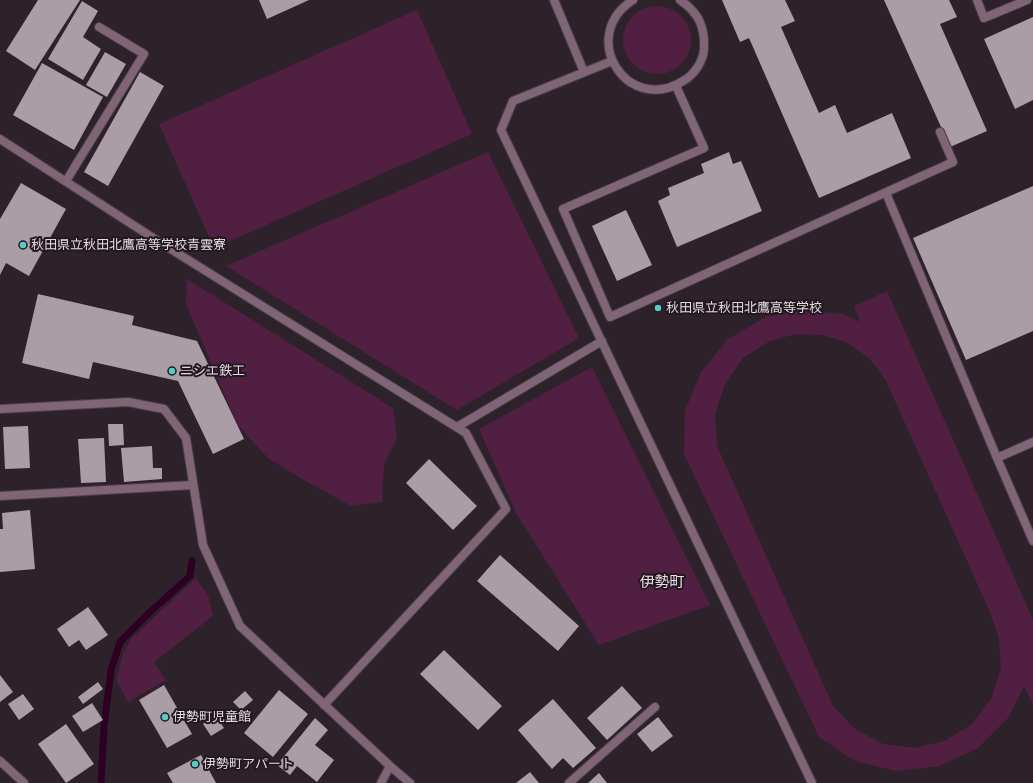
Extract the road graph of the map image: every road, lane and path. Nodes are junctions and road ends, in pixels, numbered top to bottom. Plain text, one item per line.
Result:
1 (554, 0) edge
2 (634, 0) edge
3 (680, 0) edge
4 (977, 0) edge
5 (1026, 0) edge
6 (99, 27) dead end
7 (612, 62) junction
8 (584, 72) junction
9 (676, 86) junction
10 (940, 132) dead end
11 (0, 138) edge
12 (66, 181) junction
13 (886, 193) junction
14 (602, 341) junction
15 (0, 409) edge
16 (457, 428) junction
17 (1033, 442) edge
18 (997, 458) junction
19 (193, 485) junction
20 (0, 496) edge
21 (1033, 541) edge
22 (324, 705) junction
23 (655, 707) dead end
24 (0, 761) edge
25 (390, 766) junction
26 (24, 783) edge
27 (381, 783) edge
28 (410, 783) edge
29 (569, 783) edge
30 (812, 783) edge

1 - 8 street
2 - 7 street
3 - 9 street
4 - 5 street
6 - 12 street
7 - 8 street
7 - 9 street
8 - 14 street
9 - 13 street
10 - 13 street
11 - 12 street
12 - 16 street
13 - 18 street
14 - 16 street
14 - 30 street
15 - 19 street
16 - 22 street
17 - 18 street
18 - 21 street
19 - 20 street
19 - 22 street
22 - 25 street
23 - 29 street
24 - 26 street
25 - 27 street
25 - 28 street

